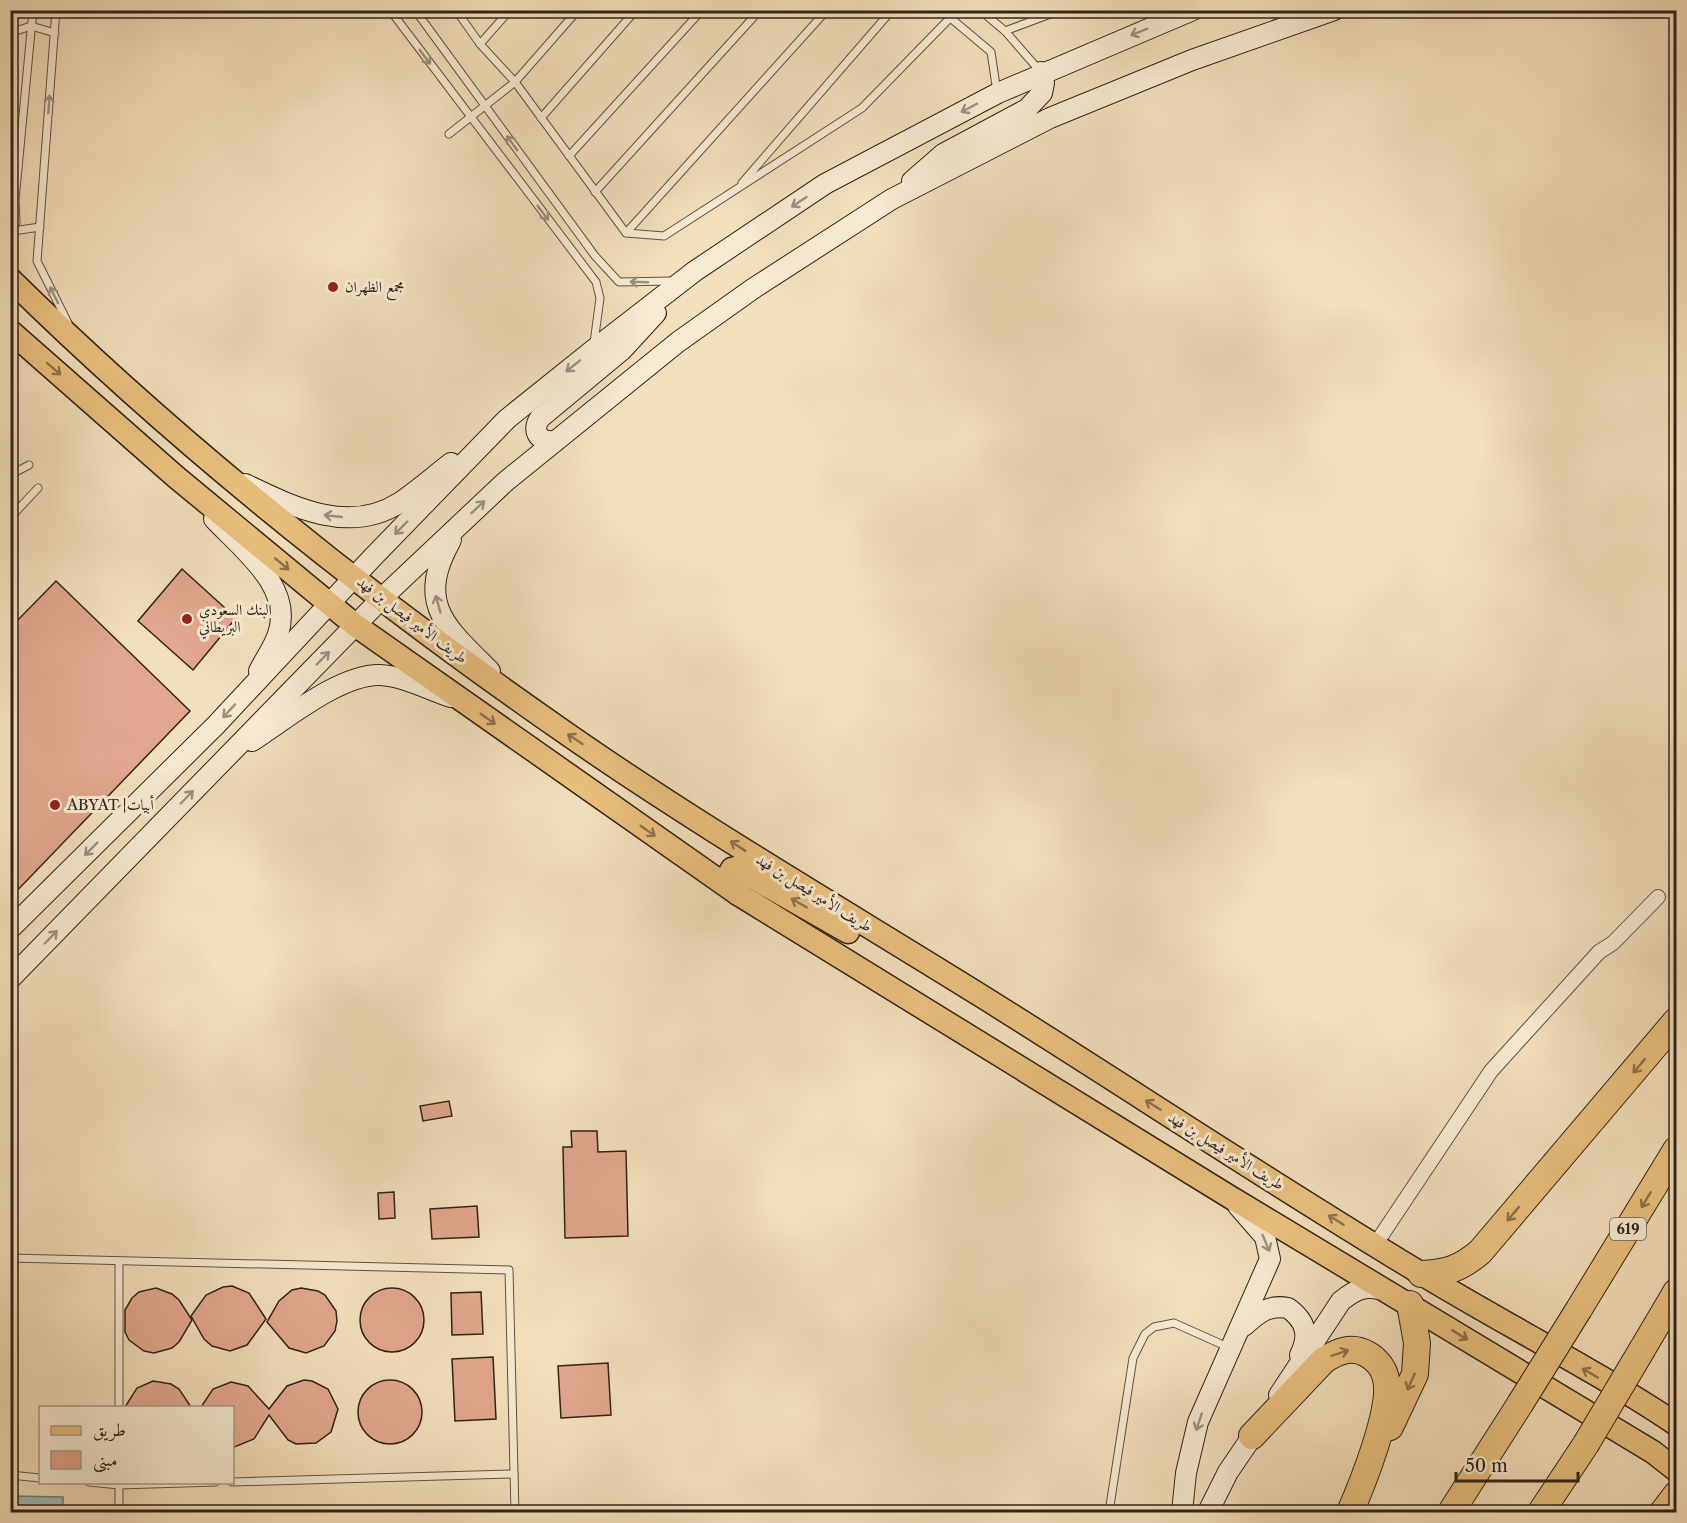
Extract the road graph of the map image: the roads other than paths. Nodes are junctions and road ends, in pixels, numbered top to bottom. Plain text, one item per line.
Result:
1 (33, 10) edge
2 (57, 10) edge
3 (390, 10) edge
4 (414, 10) edge
5 (456, 10) edge
6 (510, 10) edge
7 (578, 10) edge
8 (636, 10) edge
9 (702, 10) edge
10 (760, 10) edge
11 (827, 10) edge
12 (892, 10) edge
13 (941, 10) edge
14 (980, 10) edge
15 (1061, 10) edge
16 (1193, 10) edge
17 (1334, 10) edge
18 (950, 18) junction
19 (31, 26) junction
20 (1005, 31) junction
21 (10, 33) edge
22 (55, 33) junction
23 (480, 44) junction
24 (1041, 72) junction
25 (514, 82) junction
26 (998, 93) junction
27 (486, 107) junction
28 (470, 116) junction
29 (541, 118) junction
30 (449, 134) dead end
31 (569, 156) junction
32 (735, 190) junction
33 (595, 192) junction
34 (13, 198) edge
35 (892, 200) junction
36 (40, 227) junction
37 (12, 232) edge
38 (626, 233) junction
39 (695, 271) junction
40 (10, 279) edge
41 (10, 330) edge
42 (80, 347) junction
43 (593, 350) junction
44 (507, 419) junction
45 (555, 441) junction
46 (28, 465) dead end
47 (10, 475) edge
48 (229, 476) junction
49 (176, 477) junction
50 (38, 488) dead end
51 (10, 518) edge
52 (460, 525) junction
53 (355, 577) junction
54 (382, 598) junction
55 (330, 605) junction
56 (355, 625) junction
57 (247, 692) junction
58 (515, 696) junction
59 (463, 701) junction
60 (225, 758) junction
61 (738, 894) junction
62 (1658, 897) dead end
63 (10, 929) edge
64 (10, 979) edge
65 (982, 997) junction
66 (1677, 1021) edge
67 (1677, 1150) edge
68 (1230, 1197) junction
69 (1375, 1245) junction
70 (10, 1258) edge
71 (119, 1262) junction
72 (1421, 1274) junction
73 (1386, 1290) junction
74 (1677, 1292) edge
75 (1410, 1304) junction
76 (1241, 1329) junction
77 (1230, 1348) junction
78 (1287, 1384) junction
79 (119, 1406) edge
80 (1677, 1424) edge
81 (1252, 1436) junction
82 (1677, 1470) edge
83 (514, 1474) junction
84 (10, 1475) edge
85 (39, 1478) edge
86 (234, 1482) edge
87 (1364, 1482) junction
88 (119, 1484) edge
89 (1677, 1495) edge
90 (119, 1512) edge
91 (515, 1512) edge
92 (1109, 1512) edge
93 (1182, 1512) edge
94 (1208, 1512) edge
95 (1350, 1512) edge
96 (1451, 1512) edge
97 (1541, 1512) edge
98 (1663, 1512) edge

1 - 19 lane
2 - 22 lane
3 -> 28 lane
4 - 27 lane
5 - 23 lane
6 - 23 lane
7 - 25 lane
8 - 29 lane
9 - 31 lane
10 - 33 lane
11 - 38 lane
12 - 32 lane
13 - 18 lane
14 - 20 lane
15 - 20 lane
16 -> 24 street
17 - 35 street
18 - 26 lane
18 - 32 lane
19 - 21 lane
19 - 22 lane
19 - 34 lane
20 - 24 lane
36 -> 22 lane
23 - 25 lane
24 - 26 street
24 - 35 street
25 - 27 lane
25 - 29 lane
26 -> 39 street
27 - 28 lane
39 -> 27 lane
28 - 30 lane
28 -> 43 lane
29 - 31 lane
31 - 33 lane
32 - 38 lane
33 - 38 lane
34 - 37 lane
35 - 45 street
36 - 37 lane
42 -> 36 lane
39 - 43 street
39 - 45 street
40 - 42 main road, طريف الأمير فيصل بن فهد
41 -> 49 main road
42 - 48 main road, طريف الأمير فيصل بن فهد
43 -> 44 street
44 -> 48 street
44 -> 53 street
52 -> 45 street
46 - 47 lane
48 - 53 main road, طريف الأمير فيصل بن فهد
49 -> 55 main road
49 - 57 street
50 - 51 lane
52 - 54 street
58 -> 52 street
53 - 54 main road, طريف الأمير فيصل بن فهد
53 - 55 street
54 - 56 street
54 - 58 main road, طريف الأمير فيصل بن فهد
55 - 56 main road
55 - 57 street
56 - 59 main road
60 -> 56 street
57 -> 63 street
65 -> 58 main road, طريف الأمير فيصل بن فهد
59 - 60 street
59 -> 61 main road
64 -> 60 street
65 -> 61 main road
61 - 68 main road
62 - 69 street
69 -> 65 main road, طريف الأمير فيصل بن فهد
66 -> 72 highway
67 -> 96 highway, 619, bridge
68 - 73 main road
68 -> 76 street
69 - 72 main road, طريف الأمير فيصل بن فهد
70 - 71 lane
71 - 79 lane
71 - 83 lane
80 -> 72 main road, طريف الأمير فيصل بن فهد
73 - 75 main road
73 - 78 street
74 - 97 highway, bridge
75 -> 82 main road
75 -> 87 highway
76 - 77 street
76 - 78 street
77 - 92 lane
77 -> 93 street
78 - 81 street
81 -> 87 highway
81 - 94 street
83 - 86 lane
83 - 91 lane
84 - 85 lane
87 - 95 highway
88 - 90 lane
89 - 98 highway

